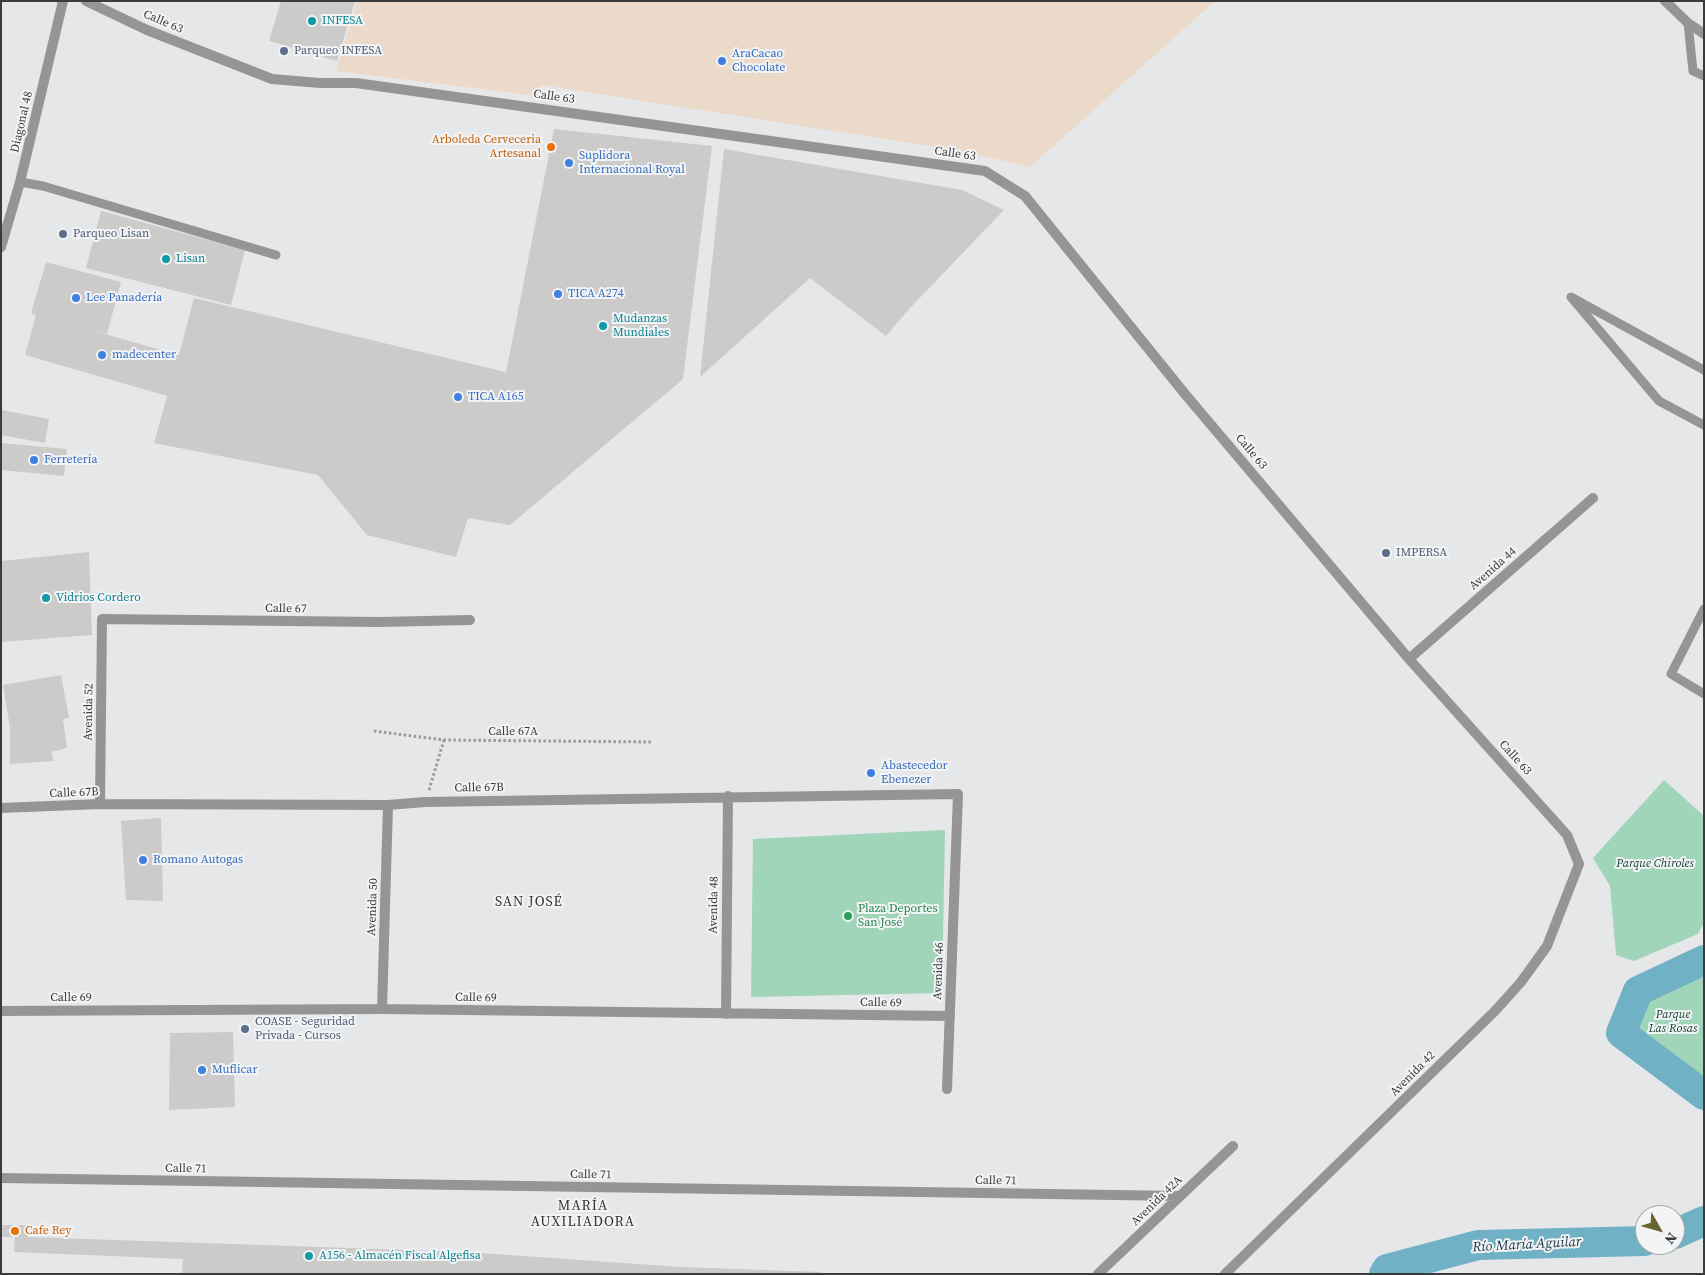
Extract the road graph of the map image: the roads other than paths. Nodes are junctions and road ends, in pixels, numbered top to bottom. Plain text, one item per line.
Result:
1 (63, 1) edge
2 (86, 1) edge
3 (1665, 1) edge
4 (1688, 23) junction
5 (1704, 34) edge
6 (1704, 76) edge
7 (20, 182) junction
8 (1, 247) edge
9 (276, 255) dead end
10 (1704, 370) edge
11 (1704, 425) edge
12 (1593, 498) dead end
13 (1704, 609) edge
14 (102, 619) joint
15 (470, 620) dead end
16 (1410, 659) junction
17 (1704, 694) edge
18 (958, 794) joint
19 (728, 796) junction
20 (100, 804) junction
21 (388, 805) junction
22 (1, 808) edge
23 (1579, 864) joint
24 (382, 1009) junction
25 (1, 1011) edge
26 (726, 1014) junction
27 (950, 1016) junction
28 (947, 1089) dead end
29 (1233, 1146) dead end
30 (1, 1178) edge
31 (1180, 1196) junction
32 (1098, 1274) edge
33 (1225, 1274) edge

1 - 7 street, Diagonal 48
2 - 16 street, Calle 63
3 - 4 street
4 - 5 street
4 - 6 lane
7 - 8 street, Diagonal 48
7 - 9 lane
10 - 11 lane
12 - 16 street, Avenida 44
13 - 17 lane
14 - 15 street, Calle 67
14 - 20 street, Avenida 52
16 - 23 street, Calle 63
18 - 19 street, Calle 67B
18 - 27 street, Avenida 46
19 - 21 street, Calle 67B
19 - 26 street, Avenida 48
20 - 21 street, Calle 67B
20 - 22 street, Calle 67B
21 - 24 street, Avenida 50
23 - 33 street, Avenida 42
24 - 25 street, Calle 69
24 - 26 street, Calle 69
26 - 27 street, Calle 69
27 - 28 street, Avenida 46
29 - 31 street, Avenida 42A
30 - 31 street, Calle 71
31 - 32 street, Avenida 42A

